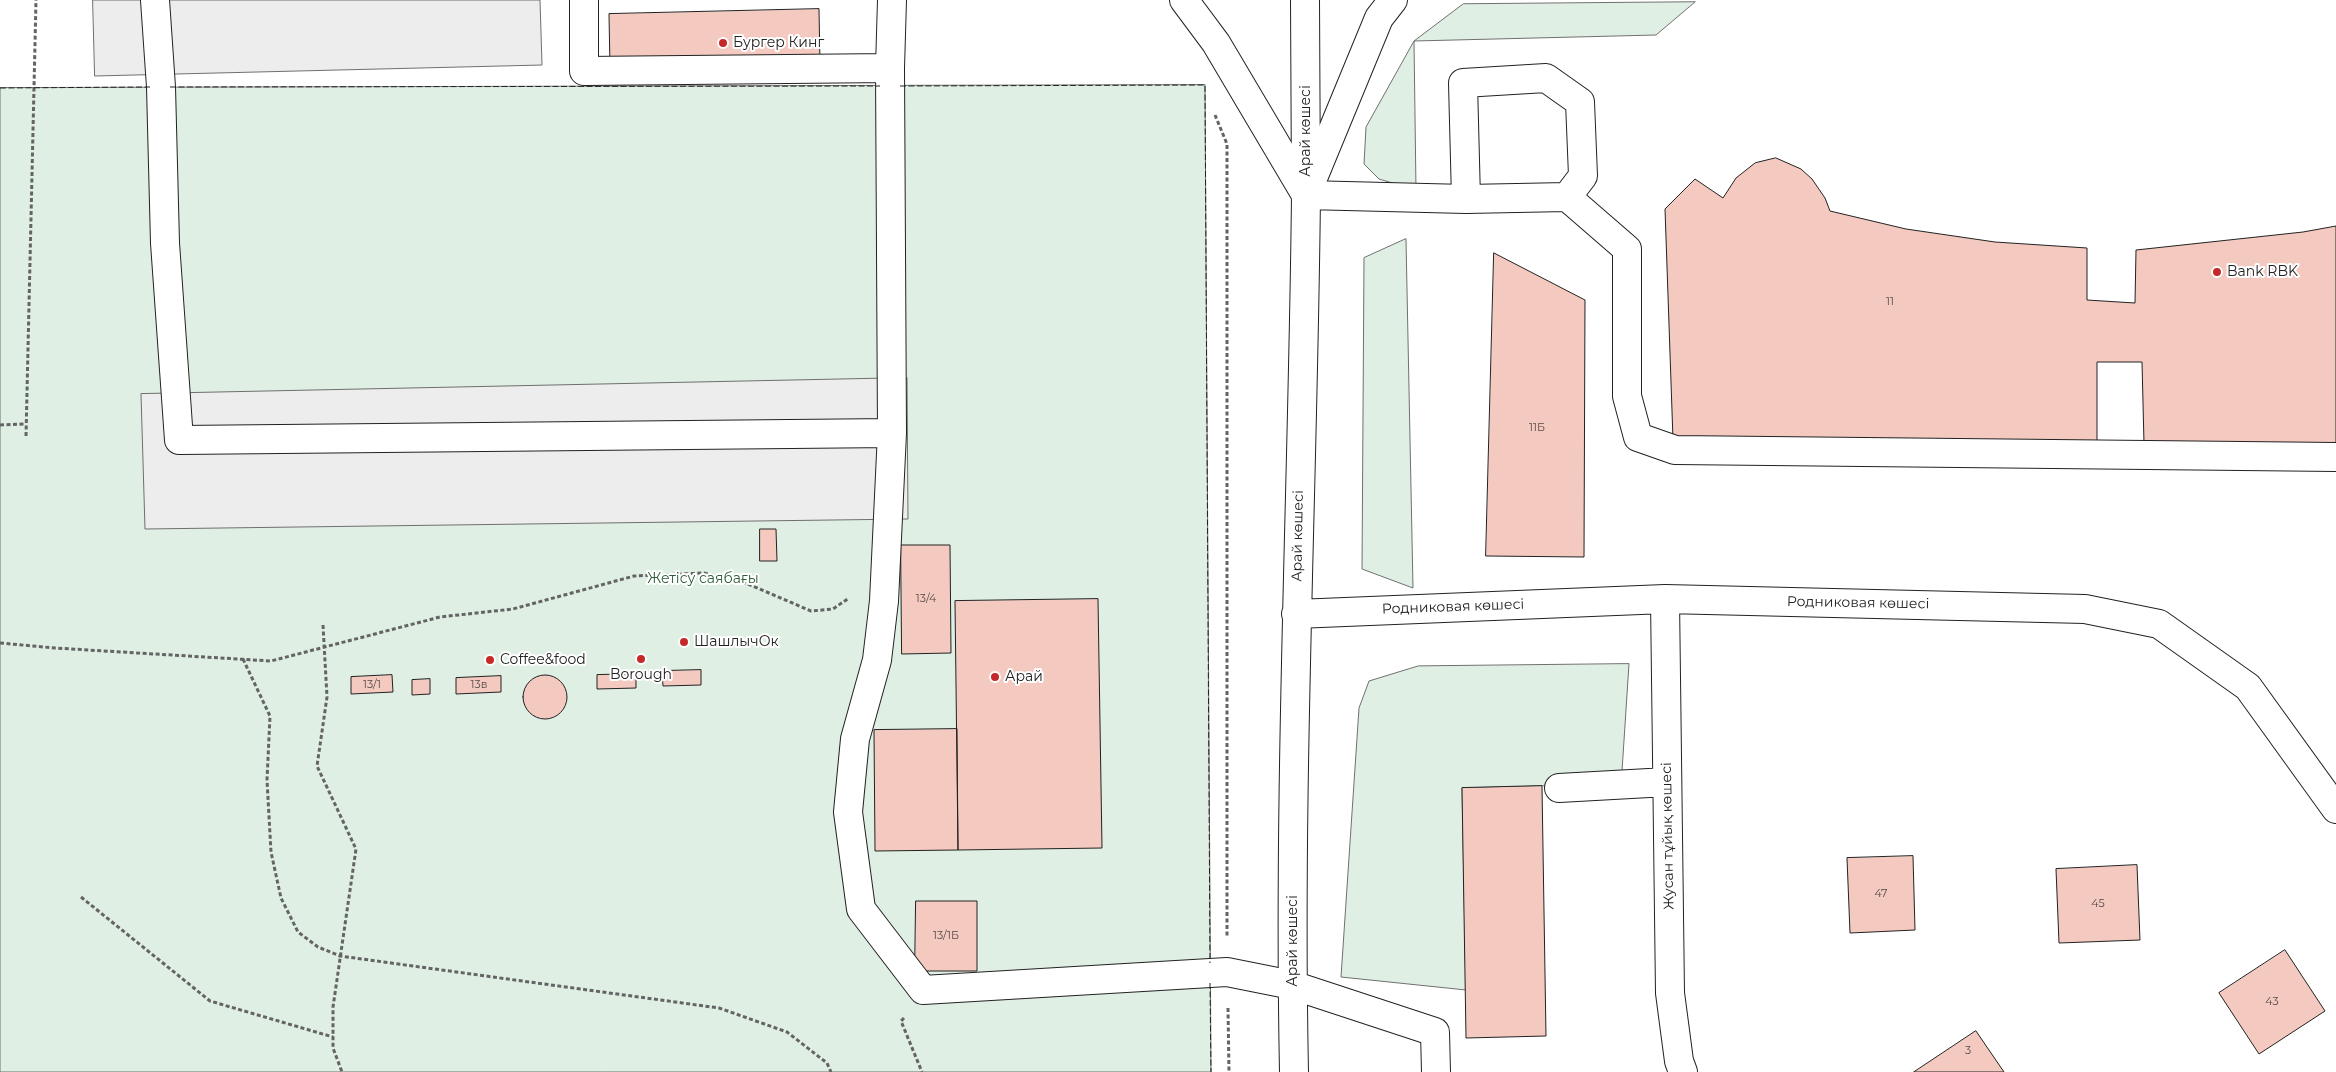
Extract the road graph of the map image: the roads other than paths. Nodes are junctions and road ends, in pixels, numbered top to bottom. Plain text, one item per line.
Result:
1 (155, 0) edge
2 (584, 0) edge
3 (892, 0) edge
4 (1184, 0) edge
5 (1305, 0) edge
6 (1393, 0) edge
7 (890, 68) junction
8 (1306, 195) junction
9 (1567, 197) junction
10 (1466, 199) junction
11 (892, 433) junction
12 (2336, 457) edge
13 (1665, 599) junction
14 (1296, 614) junction
15 (1667, 782) junction
16 (1559, 788) dead end
17 (2334, 800) edge
18 (1292, 985) junction
19 (1294, 1072) edge
20 (1436, 1072) edge
21 (1684, 1072) edge

1 - 11 street
2 - 7 street
3 - 7 street
4 - 8 street
5 - 8 street, Арай көшесі
6 - 8 street
7 - 11 street
8 - 10 street
8 - 14 street, Арай көшесі
9 - 10 street
9 - 10 street
9 - 12 street
11 - 18 street
13 - 14 street, Родниковая көшесі
13 - 15 street, Жусан тұйық көшесі
13 - 17 street, Родниковая көшесі
14 - 18 street, Арай көшесі
15 - 16 street
15 - 21 street, Жусан тұйық көшесі
18 - 19 street, Арай көшесі
18 - 20 street

